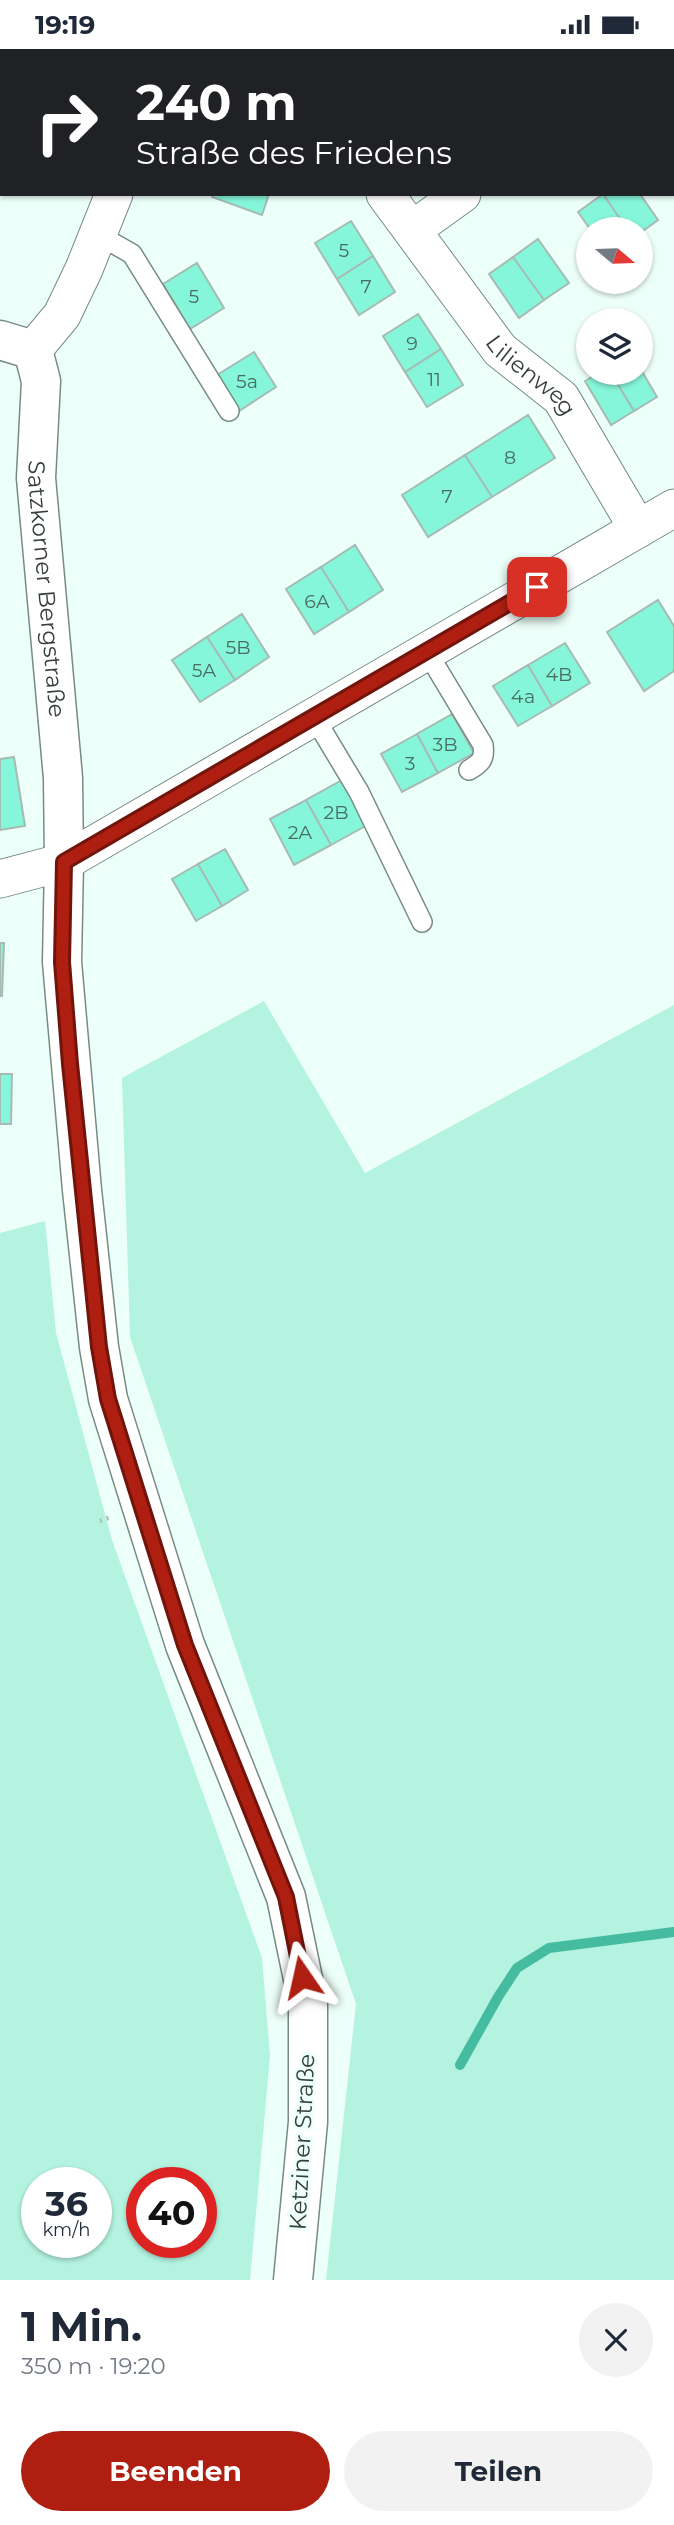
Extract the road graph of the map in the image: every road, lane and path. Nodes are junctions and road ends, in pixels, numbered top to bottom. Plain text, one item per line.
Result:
1 (113, 196) edge
2 (386, 196) edge
3 (459, 196) edge
4 (412, 230) junction
5 (99, 235) junction
6 (16, 345) edge
7 (229, 411) dead end
8 (674, 508) edge
9 (638, 529) junction
10 (427, 652) junction
11 (314, 717) junction
12 (469, 770) dead end
13 (64, 862) junction
14 (0, 879) edge
15 (422, 922) dead end
16 (307, 2003) joint
17 (293, 2280) edge

1 - 5 street
2 - 4 street, Lilienweg
3 - 4 street
4 - 9 street, Lilienweg
5 - 6 street
5 - 7 lane
6 - 13 street, Satzkorner Bergstraße
8 - 9 street
9 - 10 street
10 - 11 street
10 - 12 lane
11 - 13 street
11 - 15 lane
13 - 14 street
13 - 16 street, Satzkorner Bergstraße
16 - 17 street, Ketziner Straße

